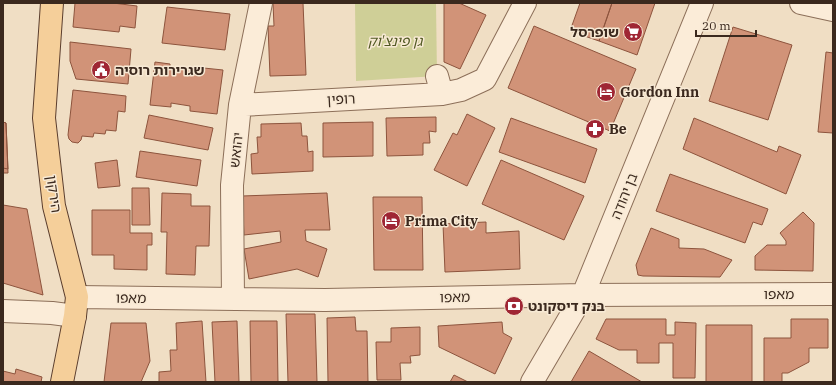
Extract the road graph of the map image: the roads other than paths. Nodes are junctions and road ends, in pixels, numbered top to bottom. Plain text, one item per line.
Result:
1 (52, 3) edge
2 (261, 3) edge
3 (525, 3) edge
4 (702, 3) edge
5 (801, 3) edge
6 (833, 10) edge
7 (240, 105) junction
8 (833, 294) edge
9 (583, 295) junction
10 (233, 299) junction
11 (76, 307) junction
12 (3, 311) edge
13 (62, 382) edge
14 (532, 382) edge

1 - 11 main road, הירקון
2 - 7 street, יהואש
3 - 7 street, רופין
4 - 9 street, בן יהודה
5 - 6 street
7 - 10 street, יהואש
8 - 9 street, מאפו
9 - 10 street, מאפו
9 - 14 street, בן יהודה
10 - 11 street, מאפו
11 - 12 street, מאפו
11 - 13 main road, הירקון

